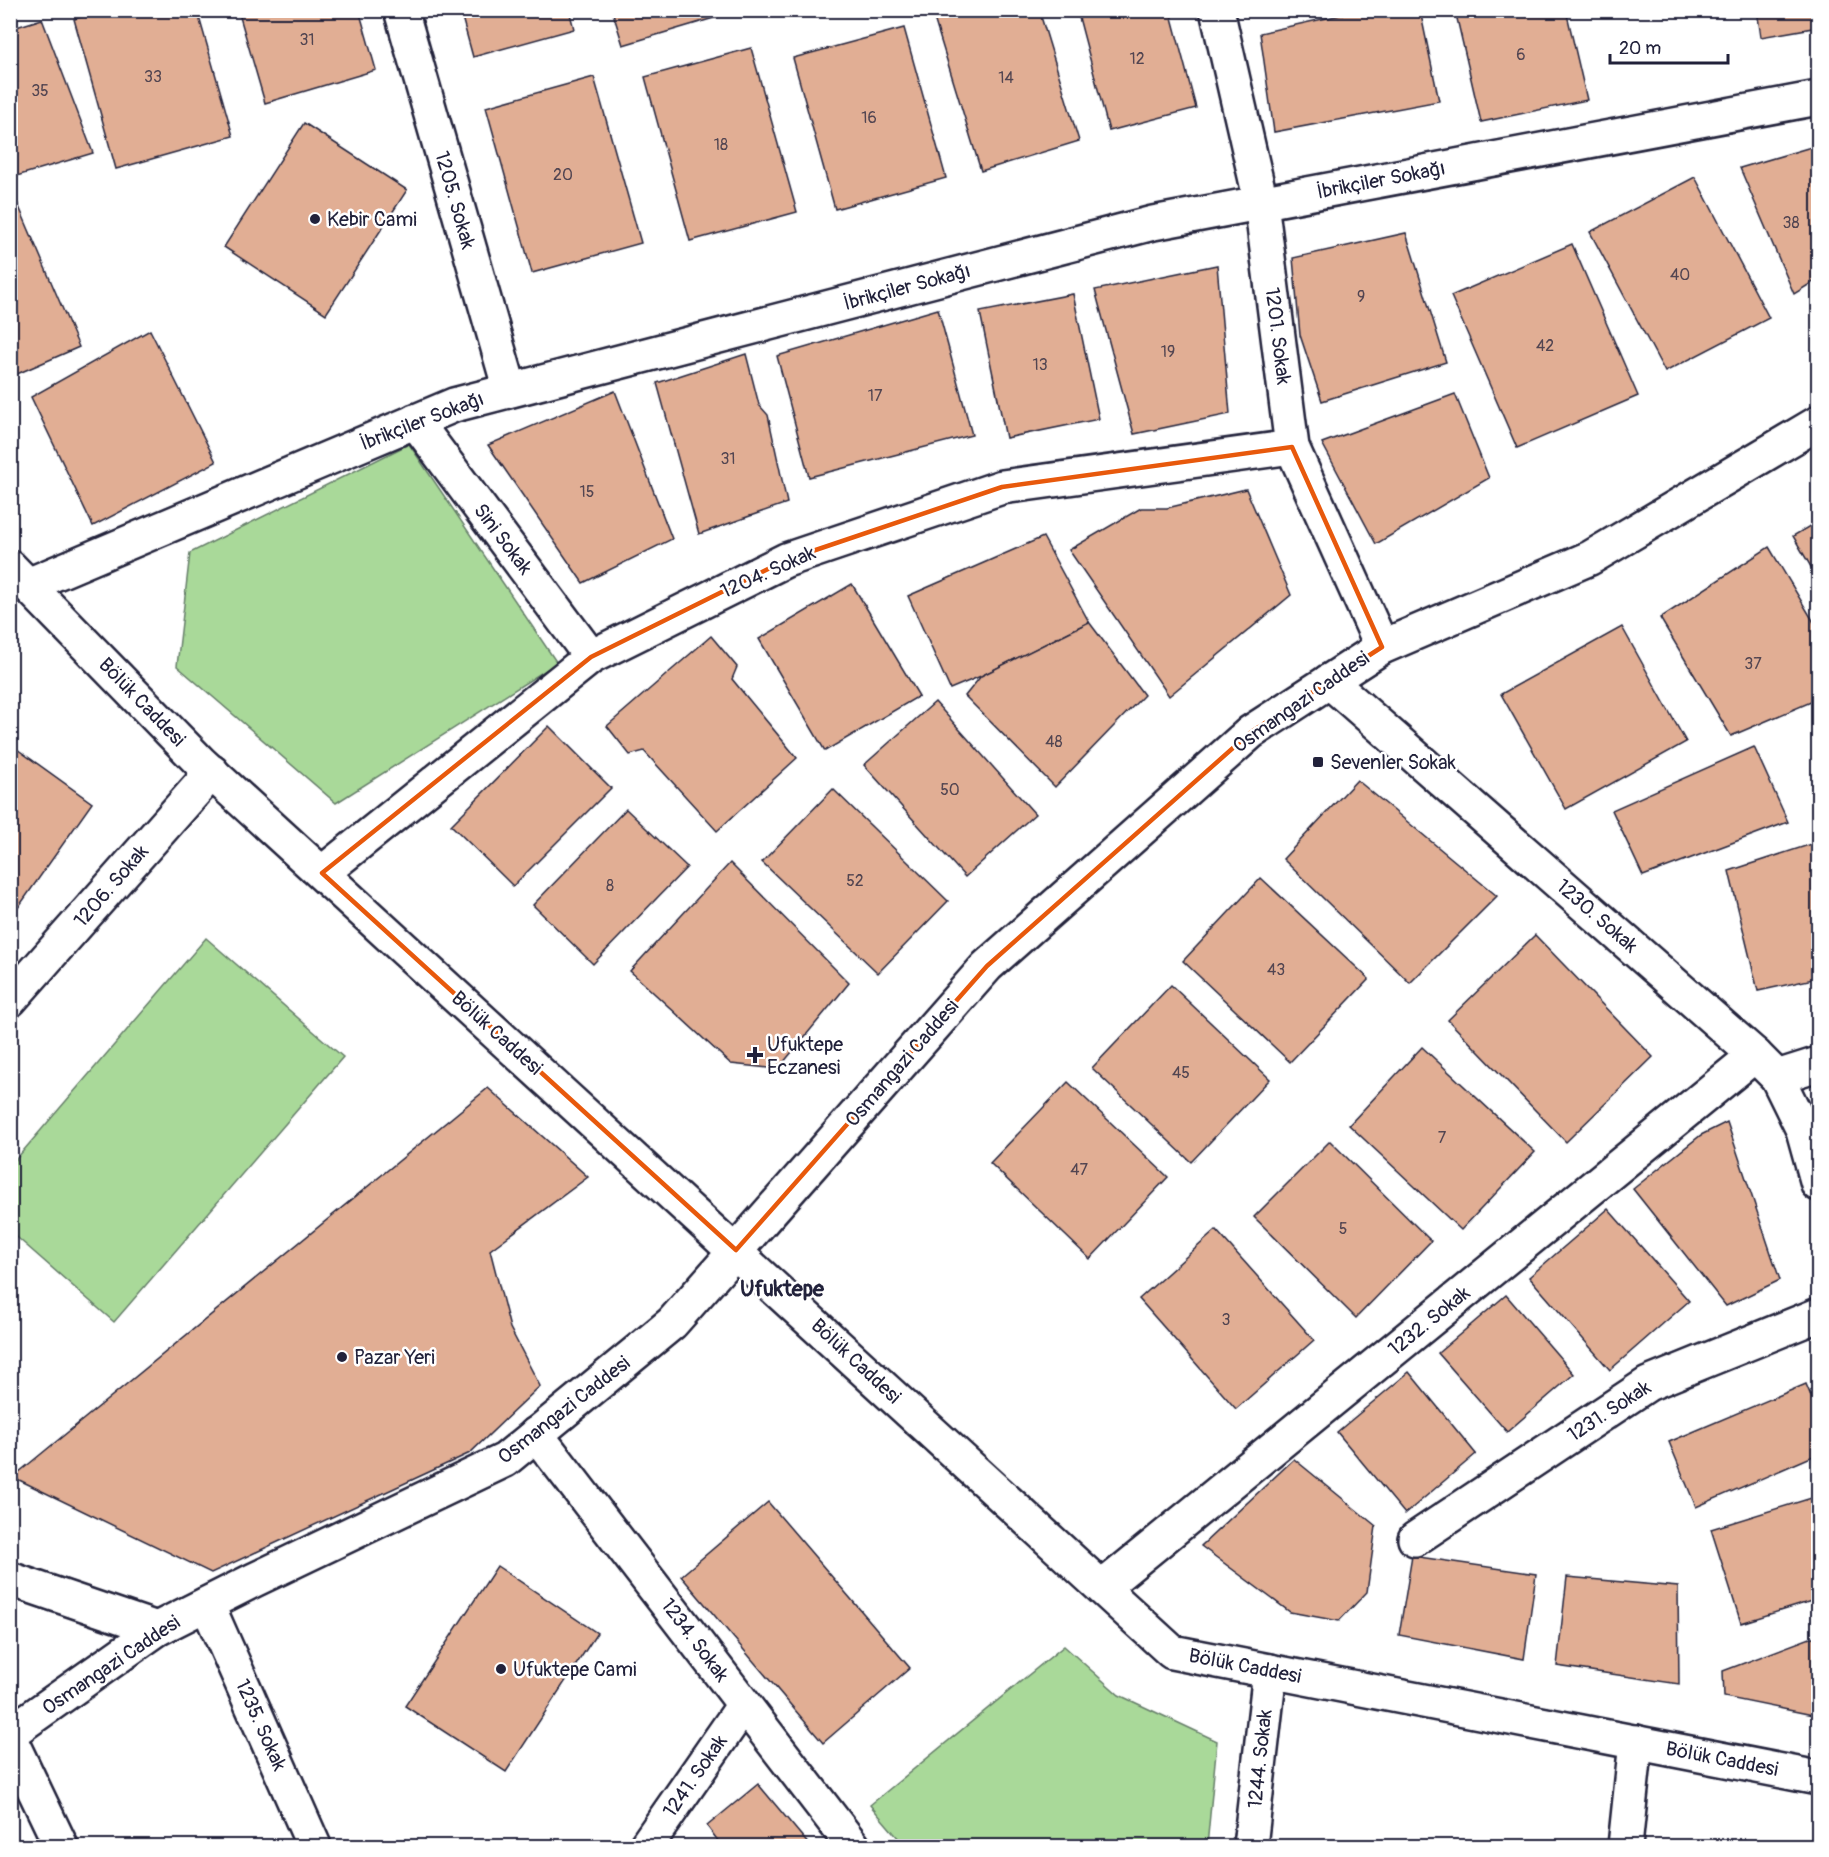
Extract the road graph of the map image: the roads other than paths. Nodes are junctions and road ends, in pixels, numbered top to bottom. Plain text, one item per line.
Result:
1 (401, 10) edge
2 (1217, 10) edge
3 (1818, 98) edge
4 (1262, 202) junction
5 (510, 390) junction
6 (415, 421) junction
7 (1818, 423) edge
8 (1292, 447) junction
9 (19, 576) edge
10 (1382, 647) junction
11 (591, 657) junction
12 (1329, 681) junction
13 (212, 772) junction
14 (322, 873) junction
15 (15, 988) edge
16 (1818, 1064) edge
17 (1766, 1066) junction
18 (1818, 1184) edge
19 (736, 1250) junction
20 (1818, 1315) edge
21 (537, 1434) junction
22 (1415, 1539) dead end
23 (10, 1579) edge
24 (1103, 1587) junction
25 (207, 1604) junction
26 (157, 1629) junction
27 (1270, 1671) junction
28 (744, 1705) junction
29 (10, 1733) edge
30 (10, 1739) edge
31 (1636, 1742) junction
32 (1818, 1778) edge
33 (62, 1846) edge
34 (314, 1846) edge
35 (646, 1846) edge
36 (853, 1846) edge
37 (1250, 1846) edge
38 (1625, 1846) edge

1 - 5 street, 1205. Sokak
2 - 4 street, 1201. Sokak
3 - 4 street, İbrikçiler Sokağı
4 - 5 street, İbrikçiler Sokağı
4 - 8 street, 1201. Sokak
5 - 6 street, İbrikçiler Sokağı
6 - 9 street, İbrikçiler Sokağı
6 - 11 street, Sini Sokak
7 - 10 street, Osmangazi Caddesi
8 - 10 street, 1201. Sokak
8 - 11 street, 1204. Sokak
9 - 13 street, Bölük Caddesi
10 - 12 street, Osmangazi Caddesi
11 - 14 street, 1204. Sokak
12 - 17 street, 1230. Sokak
12 - 19 street, Osmangazi Caddesi
13 - 14 street, Bölük Caddesi
13 - 15 street, 1206. Sokak
14 - 19 street, Bölük Caddesi
16 - 17 street
17 - 18 street, 1230. Sokak
17 - 24 street, 1232. Sokak
19 - 21 street, Osmangazi Caddesi
19 - 24 street, Bölük Caddesi
20 - 22 street, 1231. Sokak
21 - 25 street, Osmangazi Caddesi
21 - 28 street, 1234. Sokak
23 - 26 street
24 - 27 street, Bölük Caddesi
25 - 26 street, Osmangazi Caddesi
25 - 34 street, 1235. Sokak
26 - 29 street, Osmangazi Caddesi
27 - 31 street, Bölük Caddesi
27 - 37 street, 1244. Sokak
28 - 35 street, 1241. Sokak
28 - 36 street, 1234. Sokak
30 - 33 street
31 - 32 street, Bölük Caddesi
31 - 38 street

